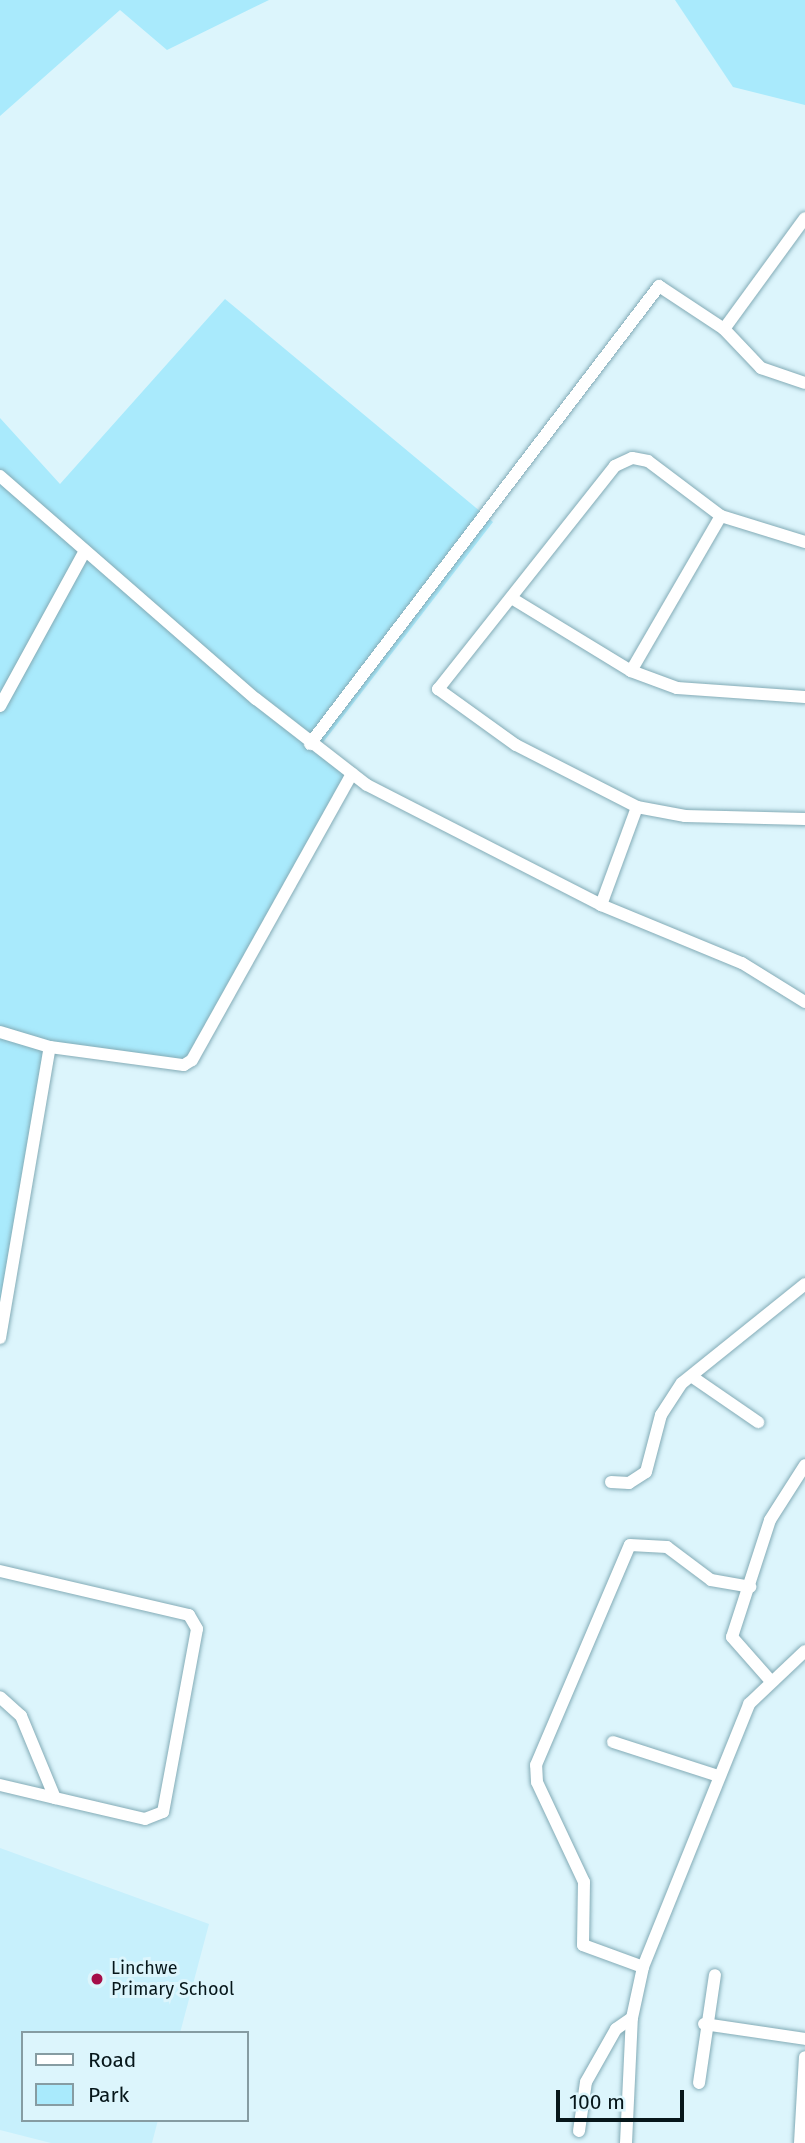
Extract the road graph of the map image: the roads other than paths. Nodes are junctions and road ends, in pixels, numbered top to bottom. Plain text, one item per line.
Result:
1 (805, 218) edge
2 (724, 329) junction
3 (805, 383) edge
4 (0, 476) edge
5 (721, 516) junction
6 (805, 542) edge
7 (85, 551) junction
8 (513, 599) junction
9 (631, 671) junction
10 (805, 697) edge
11 (0, 706) edge
12 (310, 744) junction
13 (352, 774) junction
14 (637, 807) junction
15 (805, 819) edge
16 (601, 905) junction
17 (805, 1002) edge
18 (0, 1032) edge
19 (50, 1047) junction
20 (805, 1284) edge
21 (0, 1338) edge
22 (694, 1378) junction
23 (758, 1422) dead end
24 (805, 1465) edge
25 (611, 1482) dead end
26 (0, 1571) edge
27 (750, 1587) junction
28 (805, 1651) edge
29 (769, 1679) junction
30 (0, 1697) edge
31 (613, 1742) dead end
32 (718, 1776) junction
33 (0, 1786) edge
34 (55, 1798) junction
35 (643, 1967) junction
36 (715, 1975) dead end
37 (632, 2018) junction
38 (704, 2024) junction
39 (805, 2039) edge
40 (805, 2057) edge
41 (699, 2083) dead end
42 (579, 2131) dead end
43 (626, 2143) edge
44 (800, 2143) edge

1 - 2 street
2 - 3 street
2 - 12 street
4 - 7 street
5 - 6 street
5 - 8 street
5 - 9 street
7 - 11 street
7 - 12 street
8 - 9 street
8 - 14 street
9 - 10 street
12 - 13 street
13 - 16 street
13 - 19 street
14 - 15 street
14 - 16 street
16 - 17 street
18 - 19 street
19 - 21 street
20 - 22 street
22 - 23 street
22 - 25 street
24 - 27 street
26 - 34 street
27 - 29 street
27 - 35 street
28 - 29 street
29 - 32 street
30 - 34 street
31 - 32 street
32 - 35 street
33 - 34 street
35 - 37 street
36 - 38 street
37 - 42 street
37 - 43 street
38 - 39 street
38 - 41 street
40 - 44 street

